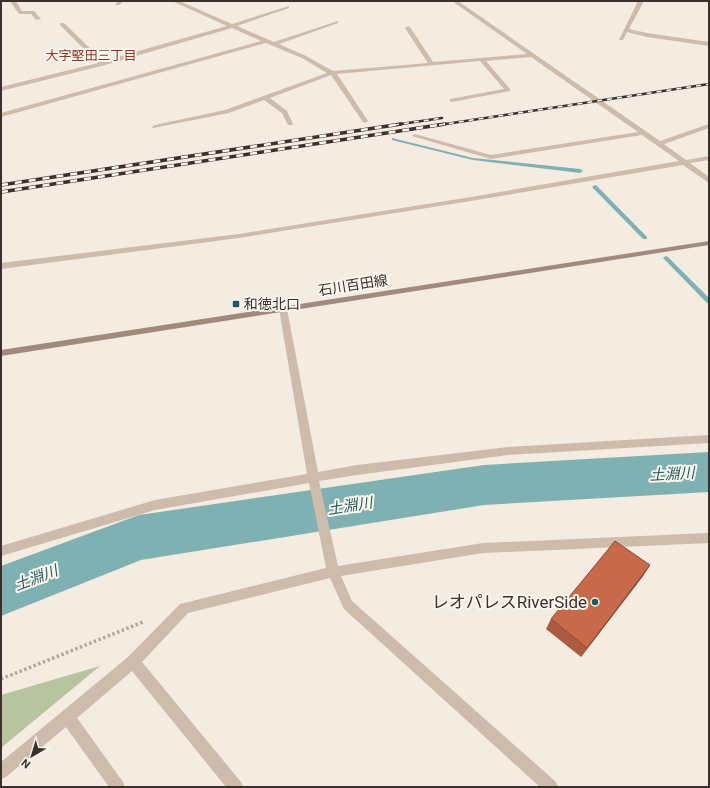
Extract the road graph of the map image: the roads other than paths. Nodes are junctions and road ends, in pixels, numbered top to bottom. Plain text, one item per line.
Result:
1 (13, 1) edge
2 (175, 1) edge
3 (455, 1) edge
4 (641, 1) edge
5 (287, 7) dead end
6 (38, 20) dead end
7 (336, 22) dead end
8 (62, 24) dead end
9 (233, 26) junction
10 (408, 28) dead end
11 (626, 30) junction
12 (621, 39) dead end
13 (266, 41) junction
14 (273, 44) junction
15 (709, 44) edge
16 (533, 55) junction
17 (483, 60) junction
18 (104, 64) junction
19 (432, 65) junction
20 (332, 73) junction
21 (1, 89) edge
22 (265, 98) junction
23 (452, 100) dead end
24 (1, 115) edge
25 (365, 121) dead end
26 (290, 124) dead end
27 (709, 126) edge
28 (155, 127) dead end
29 (644, 133) junction
30 (415, 136) dead end
31 (659, 144) junction
32 (709, 153) edge
33 (709, 158) edge
34 (682, 160) junction
35 (709, 181) edge
36 (709, 243) edge
37 (1, 266) edge
38 (283, 309) junction
39 (1, 353) edge
40 (709, 439) edge
41 (314, 483) junction
42 (709, 538) edge
43 (1, 551) edge
44 (332, 572) junction
45 (133, 662) junction
46 (67, 717) junction
47 (1, 772) edge
48 (118, 787) edge
49 (236, 787) edge
50 (551, 787) edge

1 - 6 street
2 - 9 street
3 - 16 street
4 - 11 street
5 - 9 street
7 - 14 street
8 - 18 street
9 - 13 street
9 - 18 street
10 - 19 street
11 - 12 street
11 - 15 street
13 - 14 street
13 - 24 street
14 - 20 street
16 - 17 street
16 - 29 street
17 - 19 street
17 - 23 street
18 - 21 street
19 - 20 street
20 - 22 street
20 - 25 street
22 - 26 street
22 - 28 street
27 - 31 street
29 - 30 street
29 - 31 street
31 - 34 street
32 - 34 street
33 - 34 street
34 - 35 street
34 - 37 street
36 - 38 main road, 石川百田線
38 - 39 main road, 石川百田線
38 - 41 street
40 - 41 street
41 - 43 street
41 - 44 street
42 - 44 street
44 - 45 street
44 - 50 street
45 - 46 street
45 - 49 street
46 - 47 street
46 - 48 street

